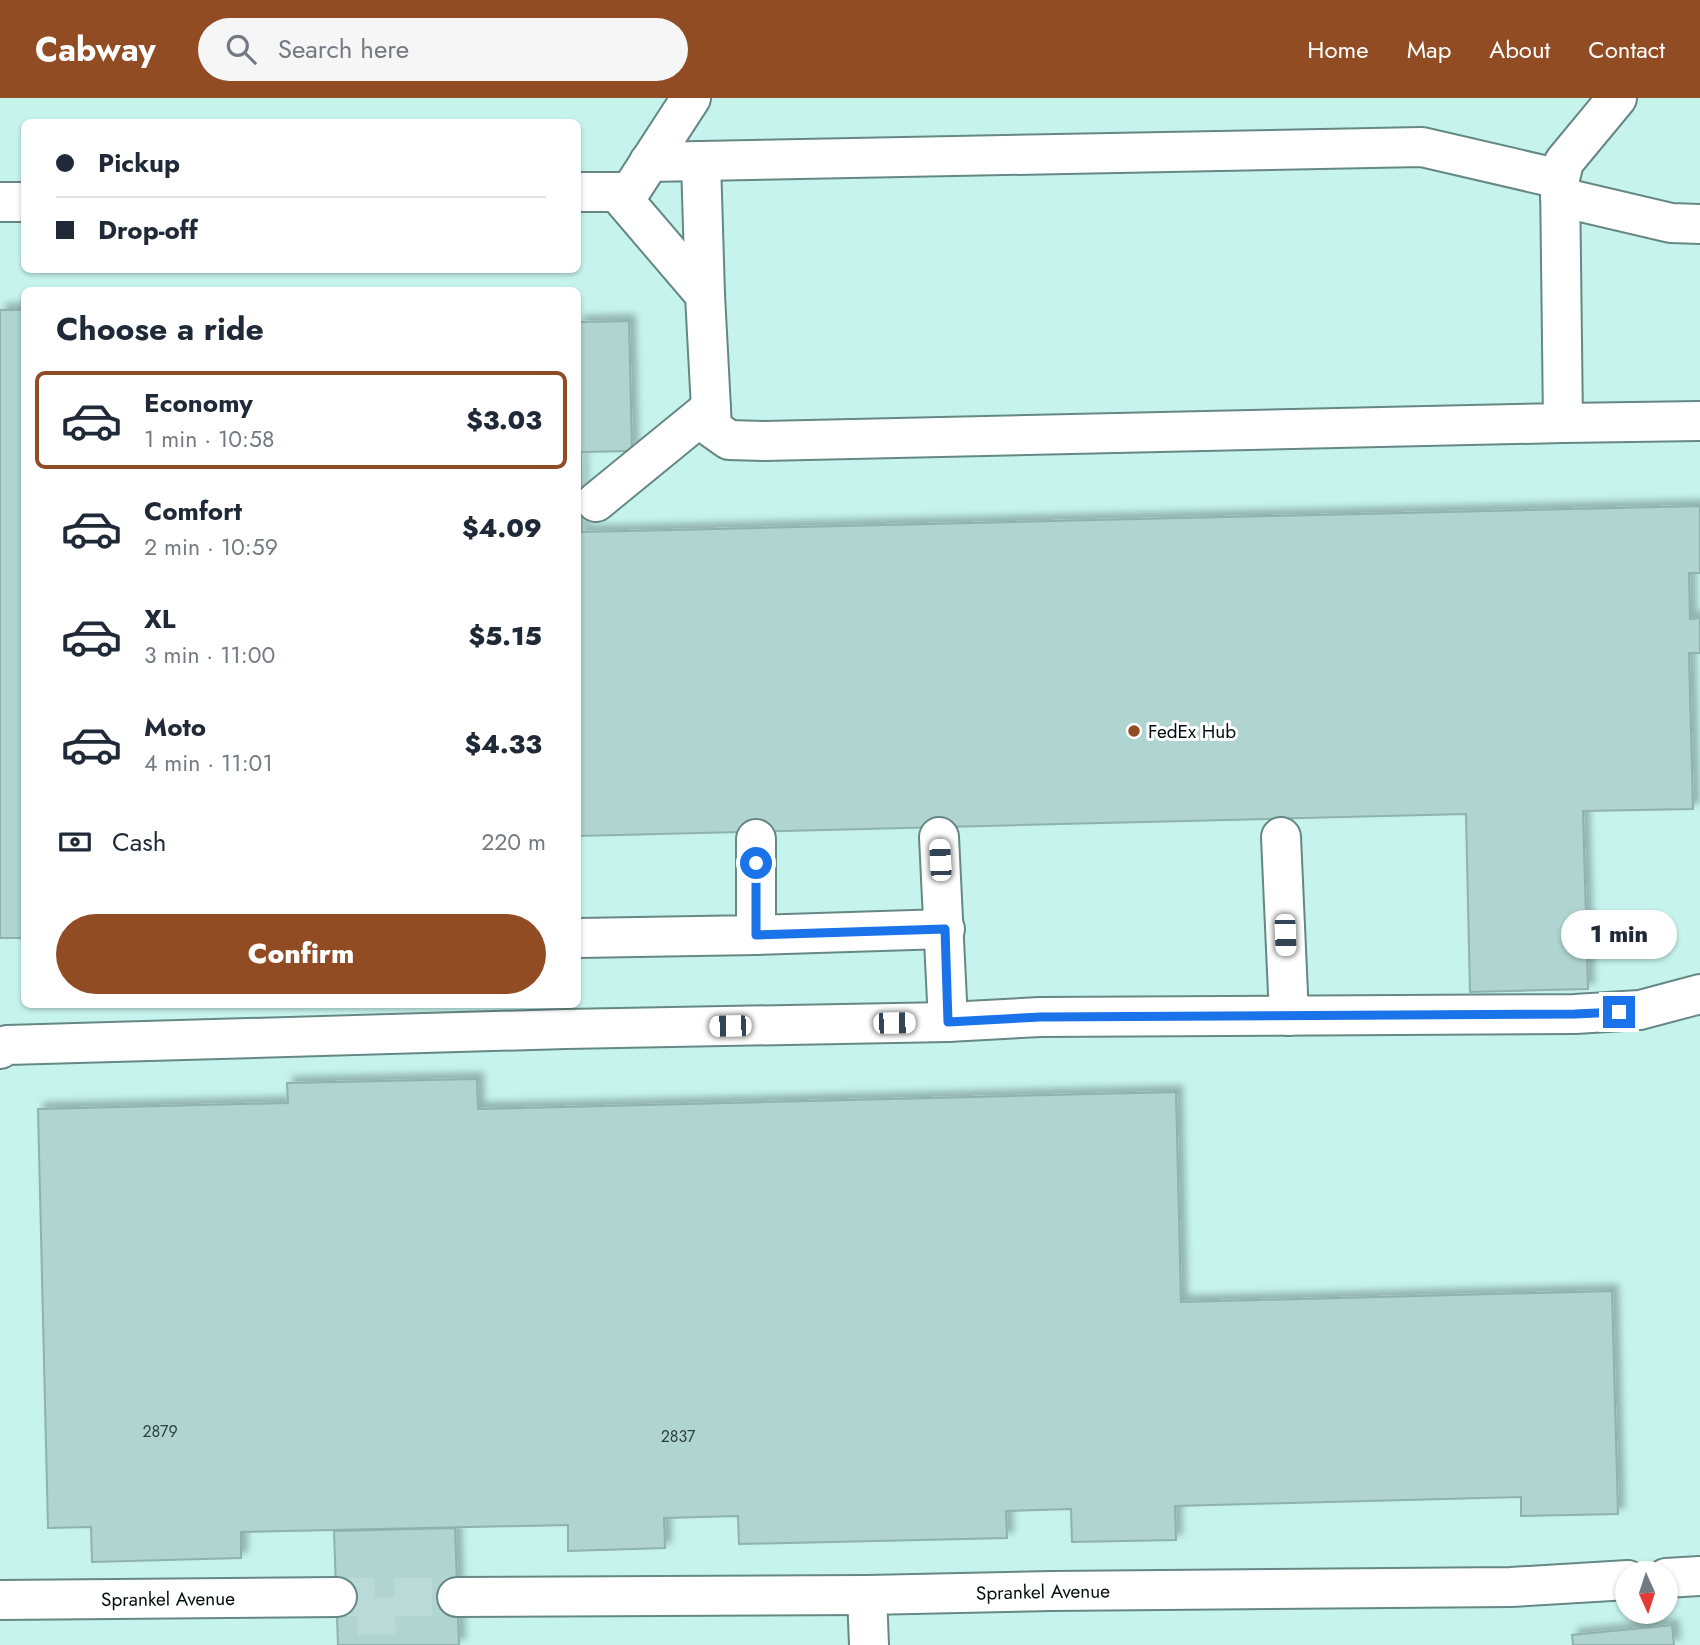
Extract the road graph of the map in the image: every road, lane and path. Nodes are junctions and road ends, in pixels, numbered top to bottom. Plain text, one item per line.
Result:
1 (691, 98) edge
2 (1617, 98) edge
3 (701, 161) junction
4 (649, 162) junction
5 (1560, 188) junction
6 (581, 192) edge
7 (617, 192) junction
8 (0, 202) edge
9 (21, 202) edge
10 (1700, 224) edge
11 (705, 295) junction
12 (711, 408) junction
13 (1700, 421) edge
14 (1563, 423) junction
15 (596, 502) dead end
16 (939, 837) dead end
17 (1280, 837) dead end
18 (756, 839) dead end
19 (945, 929) junction
20 (756, 935) junction
21 (581, 938) edge
22 (1700, 994) edge
23 (1289, 1016) junction
24 (566, 1017) edge
25 (307, 1020) edge
26 (948, 1022) junction
27 (0, 1049) edge
28 (1700, 1576) edge
29 (1678, 1577) edge
30 (1615, 1581) edge
31 (867, 1595) junction
32 (337, 1597) tunnel mouth
33 (457, 1597) tunnel mouth
34 (0, 1600) edge
35 (869, 1645) edge

1 - 4 street
2 - 5 street
3 - 4 street
3 - 5 street
3 - 11 street
4 - 7 street
5 - 10 street
5 - 14 street
6 - 7 street
7 - 11 street
8 - 9 street
11 - 12 street
12 - 14 street
12 - 15 street
13 - 14 street
16 - 19 street
17 - 23 street
18 - 20 street
19 - 20 street
19 - 26 street
20 - 21 street
22 - 23 street
23 - 26 street
24 - 25 street
24 - 26 street
25 - 27 street
28 - 29 street
30 - 31 street, Sprankel Avenue
31 - 33 street, Sprankel Avenue
31 - 35 street
32 - 34 street, Sprankel Avenue

